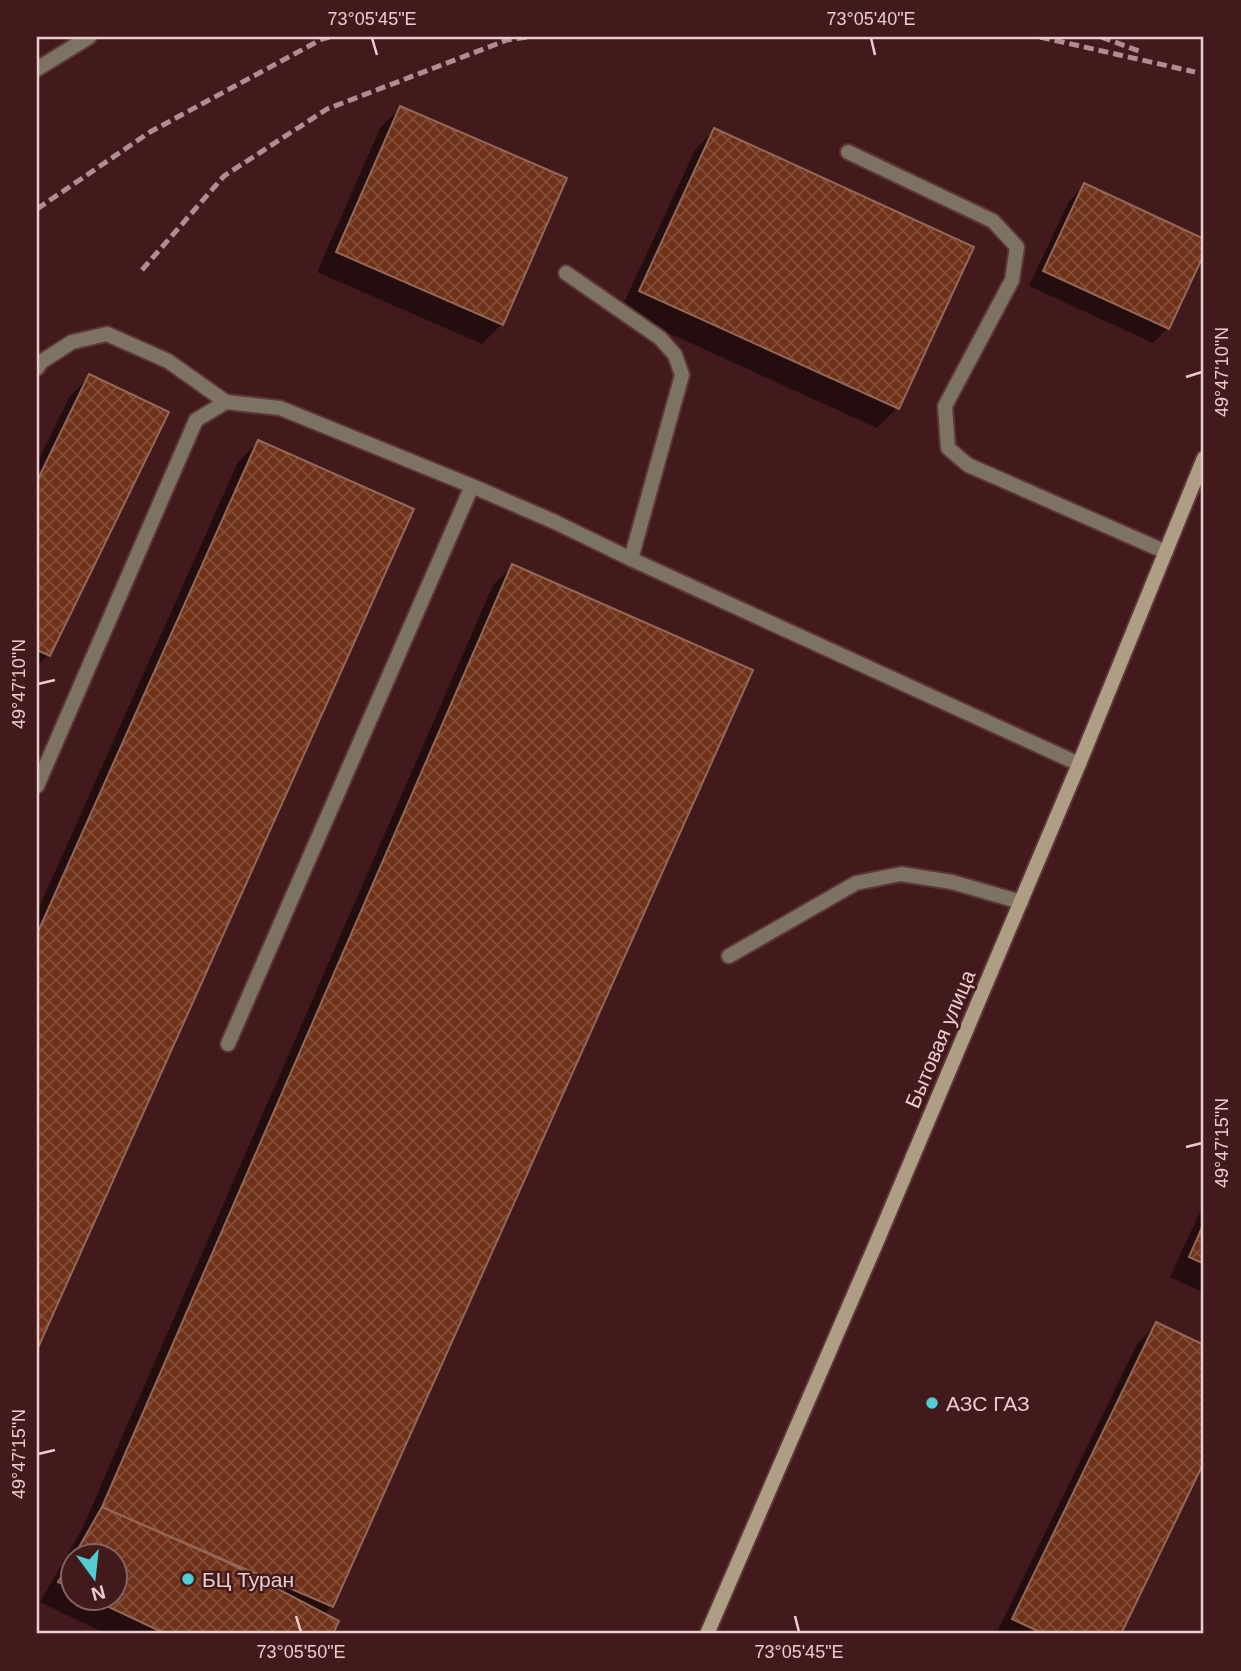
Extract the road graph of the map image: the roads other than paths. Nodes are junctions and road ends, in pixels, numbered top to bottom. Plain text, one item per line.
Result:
1 (89, 37) edge
2 (37, 69) edge
3 (848, 152) dead end
4 (566, 273) dead end
5 (37, 368) edge
6 (226, 402) junction
7 (1204, 458) edge
8 (472, 486) junction
9 (1166, 552) junction
10 (631, 559) junction
11 (1079, 764) junction
12 (37, 786) edge
13 (1021, 902) junction
14 (729, 956) dead end
15 (228, 1044) dead end
16 (707, 1634) edge

1 - 2 lane
3 - 9 lane
4 - 10 lane
5 - 6 lane
6 - 8 lane
6 - 12 lane
7 - 9 main road, Бытовая улица
8 - 10 lane
8 - 15 lane
9 - 11 main road, Бытовая улица
10 - 11 lane
11 - 13 main road, Бытовая улица
13 - 14 lane
13 - 16 main road, Бытовая улица

